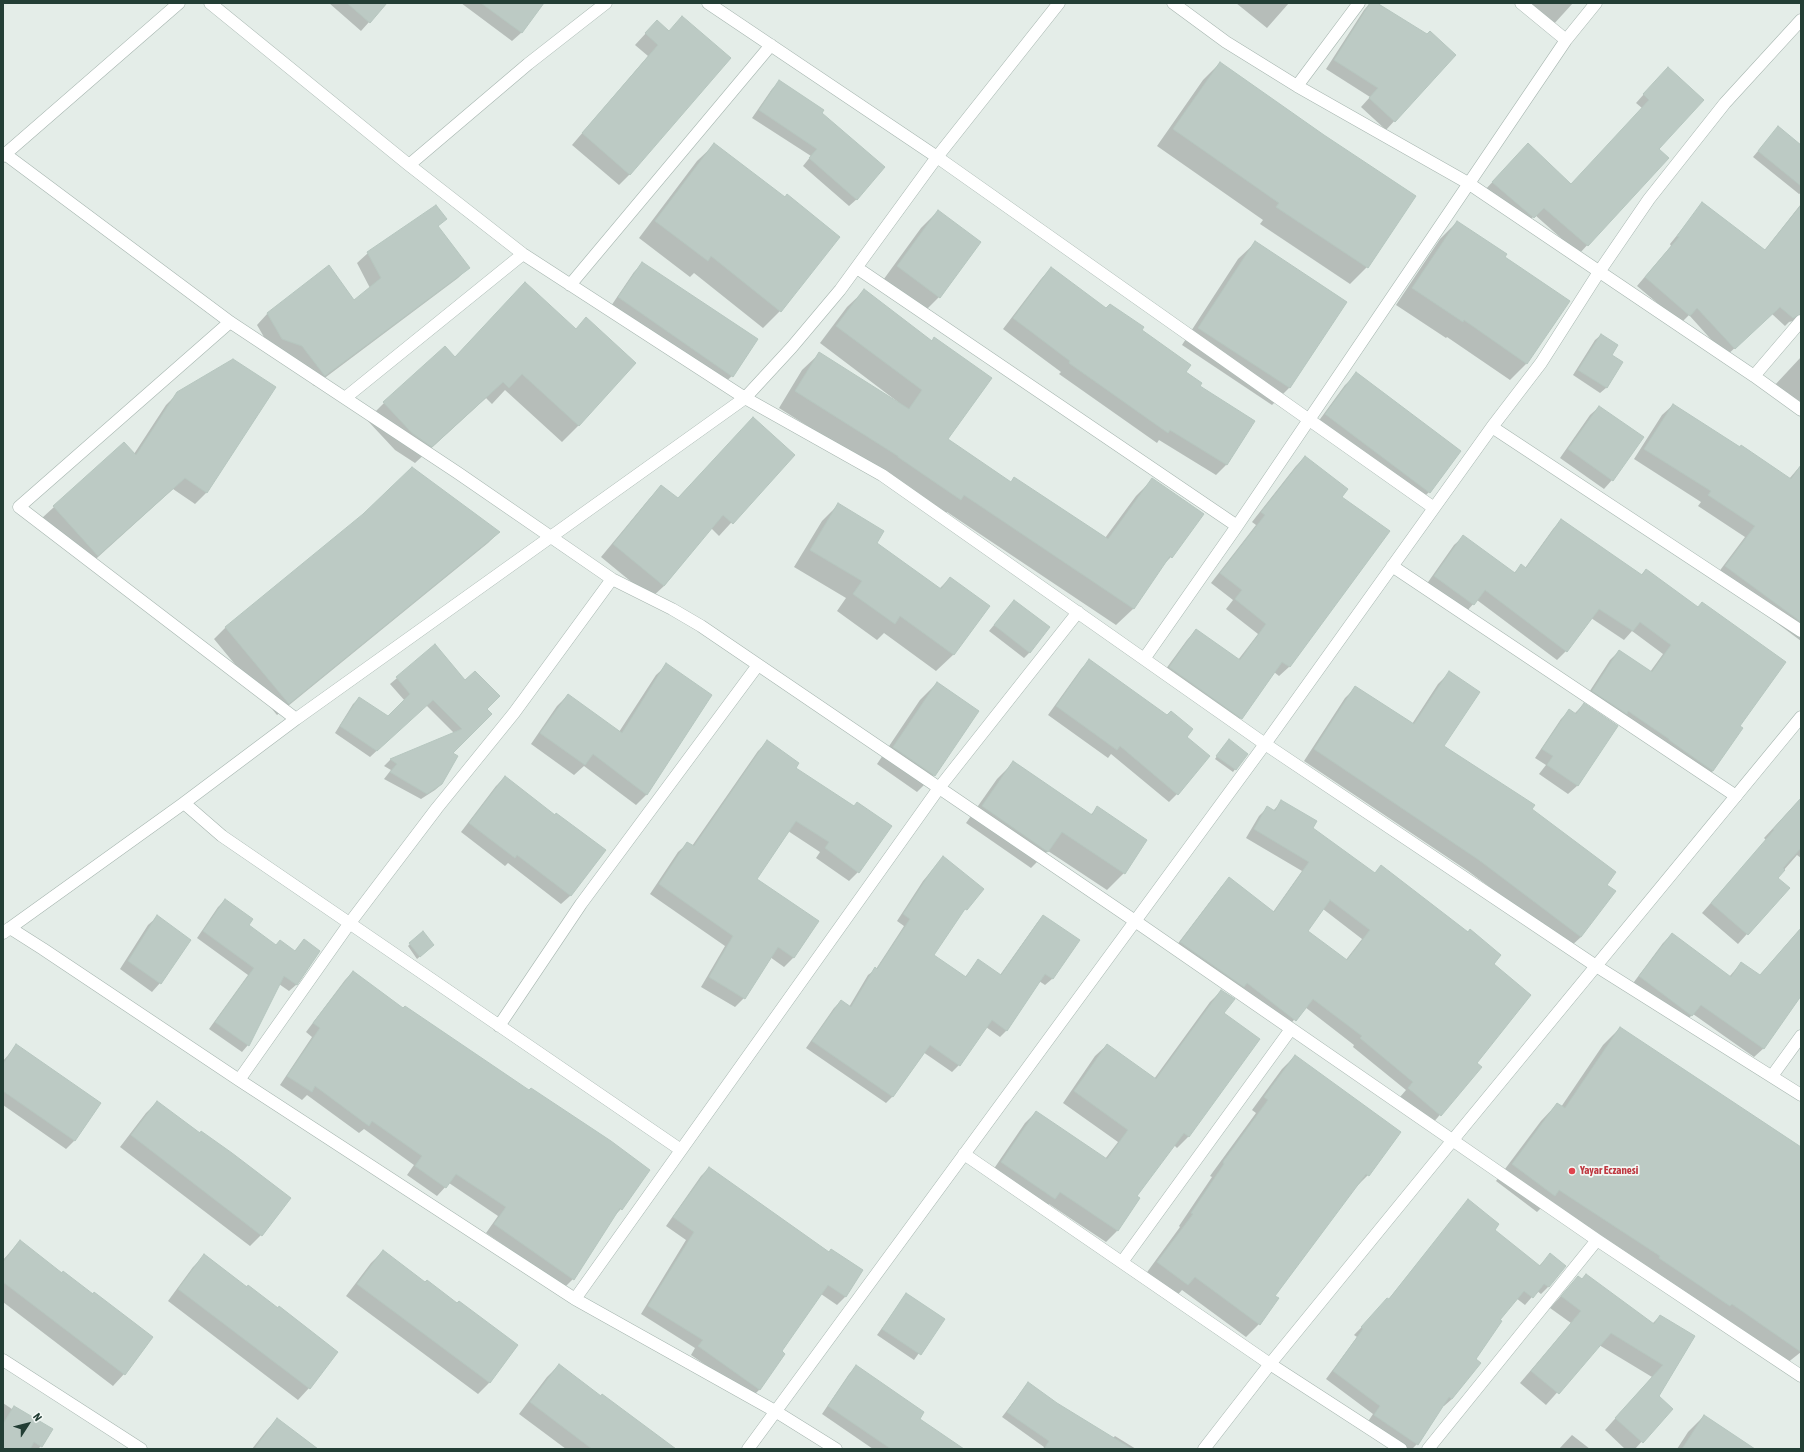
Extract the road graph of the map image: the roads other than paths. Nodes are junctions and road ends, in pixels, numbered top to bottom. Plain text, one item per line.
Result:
1 (180, 3) edge
2 (210, 3) edge
3 (606, 3) edge
4 (708, 3) edge
5 (1058, 3) edge
6 (1173, 3) edge
7 (1360, 3) edge
8 (1521, 3) edge
9 (1596, 3) edge
10 (1801, 20) edge
11 (1566, 40) junction
12 (771, 45) junction
13 (1297, 86) junction
14 (4, 155) edge
15 (937, 157) junction
16 (410, 165) junction
17 (1468, 183) junction
18 (523, 254) junction
19 (857, 268) junction
20 (1599, 272) junction
21 (570, 285) junction
22 (1801, 321) edge
23 (230, 322) junction
24 (1754, 376) junction
25 (345, 398) junction
26 (744, 398) junction
27 (1801, 410) edge
28 (1308, 420) junction
29 (1492, 427) junction
30 (1434, 508) junction
31 (1237, 526) junction
32 (550, 536) junction
33 (1392, 566) junction
34 (612, 579) junction
35 (1078, 612) junction
36 (1801, 631) edge
37 (1144, 659) junction
38 (758, 665) junction
39 (1801, 717) edge
40 (296, 719) junction
41 (1265, 744) junction
42 (939, 788) junction
43 (1736, 796) junction
44 (184, 803) junction
45 (1135, 921) junction
46 (349, 924) junction
47 (6, 930) edge
48 (1596, 966) junction
49 (499, 1026) junction
50 (1291, 1029) junction
51 (1801, 1036) edge
52 (1772, 1076) junction
53 (239, 1080) junction
54 (1801, 1095) edge
55 (1452, 1140) junction
56 (681, 1150) junction
57 (964, 1154) junction
58 (1597, 1240) junction
59 (1122, 1262) junction
60 (575, 1299) junction
61 (3, 1360) edge
62 (1270, 1364) junction
63 (1800, 1374) edge
64 (775, 1412) junction
65 (141, 1449) edge
66 (748, 1449) edge
67 (836, 1449) edge
68 (1204, 1449) edge
69 (1401, 1449) edge
70 (1428, 1449) edge

1 - 14 street
2 - 16 street
3 - 16 street
4 - 12 street
5 - 15 street
6 - 13 street
7 - 13 street
8 - 11 street
9 - 11 street
10 - 20 street
11 - 17 street
12 - 15 street
12 - 21 street
13 - 17 street
14 - 23 street
15 - 19 street
15 - 28 street
16 - 18 street
17 - 20 street
17 - 28 street
18 - 21 street
18 - 25 street
19 - 26 street
19 - 31 street
20 - 24 street
20 - 29 street
21 - 26 street
22 - 24 street
23 - 25 street
23 - 40 street
24 - 27 street
25 - 32 street
26 - 32 street
26 - 35 street
28 - 30 street
28 - 31 street
29 - 30 street
29 - 36 street
30 - 33 street
31 - 37 street
32 - 34 street
32 - 40 street
33 - 41 street
33 - 43 street
34 - 38 street
34 - 46 street
35 - 37 street
35 - 42 street
37 - 41 street
38 - 42 street
38 - 49 street
39 - 43 street
40 - 44 street
41 - 45 street
41 - 48 street
42 - 45 street
42 - 56 street
43 - 48 street
44 - 46 street
44 - 47 street
45 - 50 street
45 - 57 street
46 - 49 street
46 - 53 street
47 - 53 street
48 - 52 street
48 - 55 street
49 - 56 street
50 - 55 street
50 - 59 street
51 - 52 street
52 - 54 street
53 - 60 street
55 - 58 street
55 - 62 street
56 - 60 street
57 - 59 street
57 - 64 street
58 - 63 street
58 - 70 street
59 - 62 street
60 - 64 street
61 - 65 street
62 - 68 street
62 - 69 street
64 - 66 street
64 - 67 street

